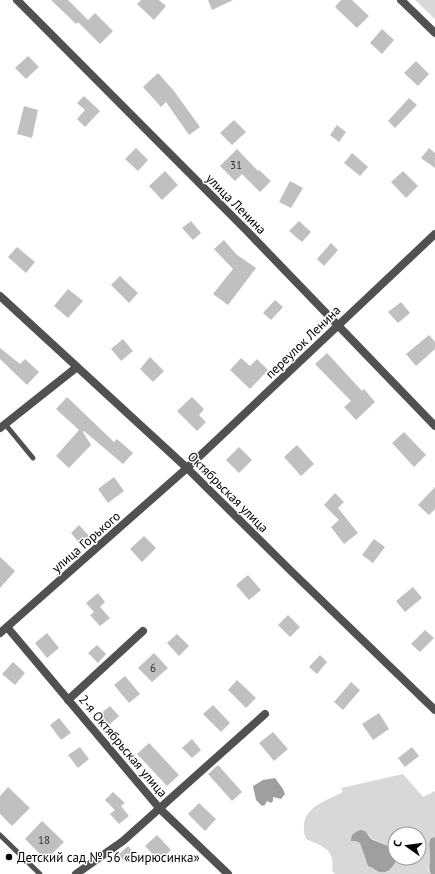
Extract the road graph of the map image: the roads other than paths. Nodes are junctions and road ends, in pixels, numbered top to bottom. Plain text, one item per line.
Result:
1 (17, 0) edge
2 (401, 0) edge
3 (435, 33) edge
4 (435, 234) edge
5 (0, 296) edge
6 (338, 325) junction
7 (77, 367) junction
8 (3, 426) edge
9 (435, 426) edge
10 (33, 458) dead end
11 (187, 468) junction
12 (7, 627) junction
13 (143, 631) dead end
14 (0, 634) edge
15 (68, 700) junction
16 (435, 710) edge
17 (265, 714) dead end
18 (160, 809) junction
19 (0, 836) edge
20 (40, 874) edge
21 (76, 874) edge
22 (228, 874) edge

1 - 6 street, улица Ленина
2 - 3 street
4 - 6 street, переулок Ленина
5 - 7 street, Октябрьская улица
6 - 9 street, улица Ленина
6 - 11 street, переулок Ленина
7 - 8 street
7 - 11 street, Октябрьская улица
8 - 10 lane
11 - 12 street, улица Горького
11 - 16 street, Октябрьская улица
12 - 14 street, улица Горького
12 - 15 street, 2-я Октябрьская улица
13 - 15 street
15 - 18 street, 2-я Октябрьская улица
17 - 18 street
18 - 21 street
18 - 22 street, 2-я Октябрьская улица
19 - 20 lane

